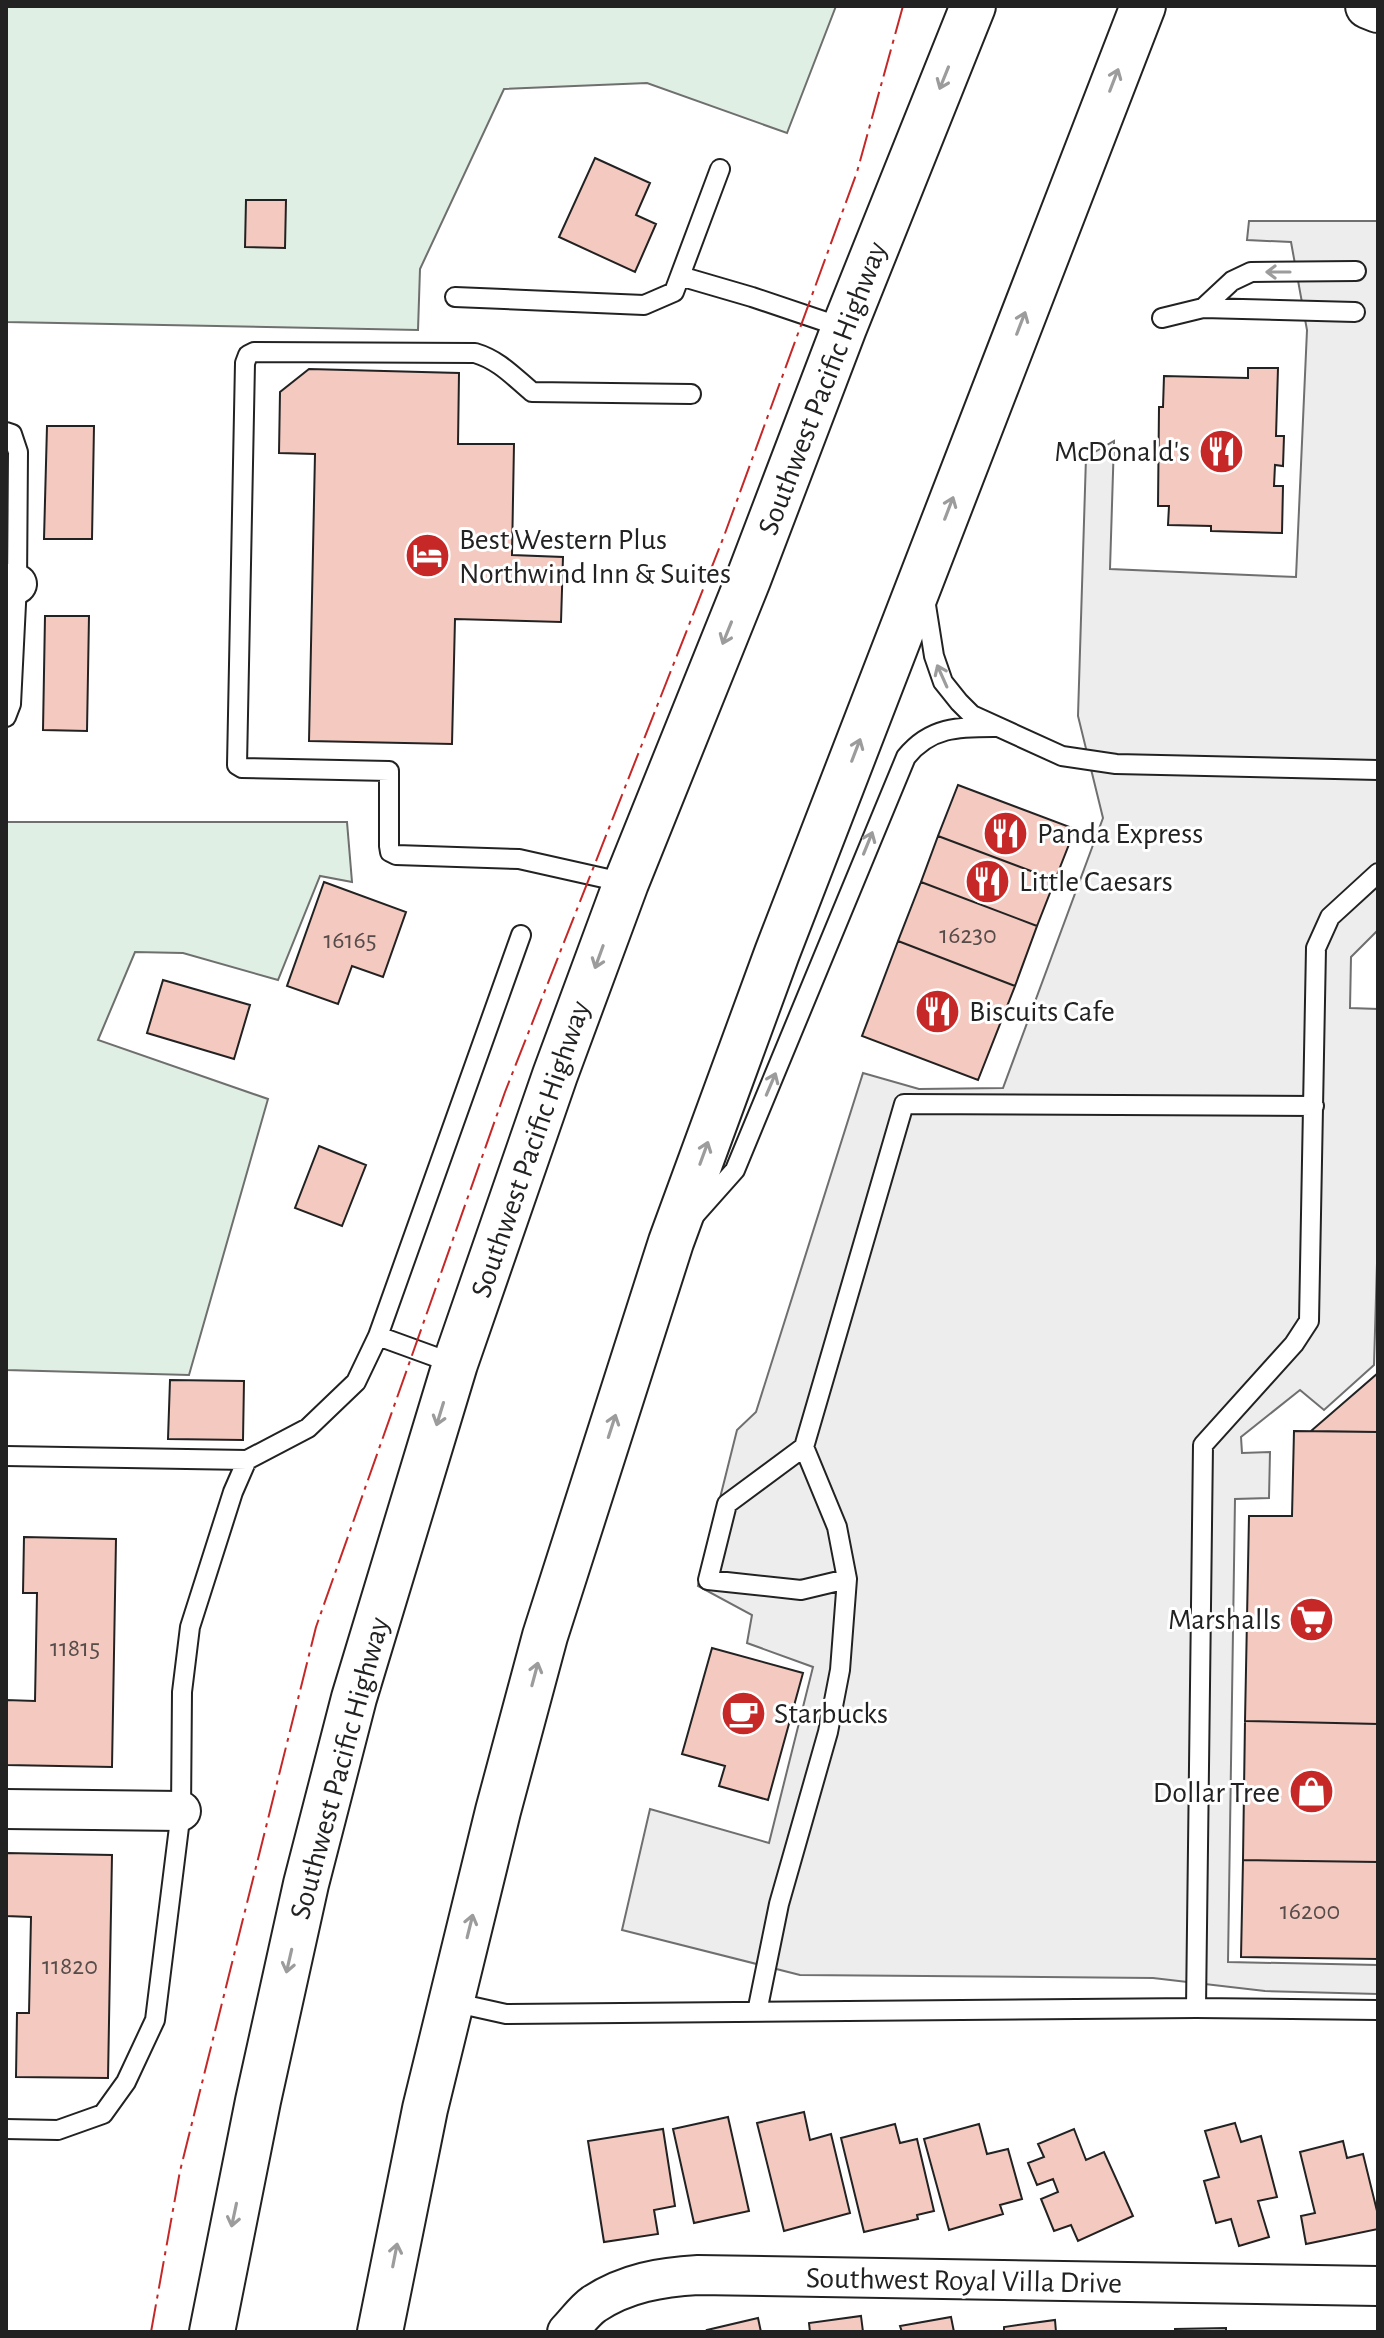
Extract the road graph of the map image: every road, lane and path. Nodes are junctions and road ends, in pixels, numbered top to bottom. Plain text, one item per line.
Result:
1 (973, 6) edge
2 (1143, 6) edge
3 (1368, 6) edge
4 (1378, 10) edge
5 (720, 169) dead end
6 (1356, 271) dead end
7 (680, 276) junction
8 (455, 297) dead end
9 (1203, 308) junction
10 (1355, 312) dead end
11 (1162, 318) dead end
12 (844, 328) junction
13 (691, 394) dead end
14 (6, 432) edge
15 (922, 579) junction
16 (11, 584) edge
17 (6, 717) edge
18 (997, 727) junction
19 (1378, 770) edge
20 (1378, 873) edge
21 (626, 883) junction
22 (521, 935) dead end
23 (1314, 1106) junction
24 (671, 1242) junction
25 (378, 1336) junction
26 (455, 1364) junction
27 (804, 1447) junction
28 (6, 1456) edge
29 (247, 1460) junction
30 (847, 1579) junction
31 (6, 1809) edge
32 (181, 1811) junction
33 (452, 2002) junction
34 (1196, 2008) junction
35 (1378, 2010) edge
36 (757, 2012) junction
37 (6, 2129) edge
38 (1378, 2286) edge
39 (212, 2332) edge
40 (380, 2332) edge
41 (567, 2332) edge

1 -> 12 main road, Southwest Pacific Highway
15 -> 2 main road
3 - 4 main road
5 - 7 lane
6 -> 9 lane
7 - 8 lane
7 - 12 lane
9 - 10 lane
9 - 11 lane
12 -> 21 main road, Southwest Pacific Highway
13 - 21 lane
14 - 16 lane
18 -> 15 lane
24 -> 15 main road
16 - 17 lane
18 - 19 lane
24 -> 18 lane
20 - 23 lane
21 -> 26 main road, Southwest Pacific Highway
22 - 25 lane
23 - 27 lane
23 - 34 lane
33 -> 24 main road
25 - 26 lane
25 - 29 lane
26 -> 39 main road, Southwest Pacific Highway
27 - 30 lane
27 - 30 lane
28 - 29 lane
29 - 32 lane
30 - 36 lane
31 - 32 street
32 - 37 lane
33 - 36 lane
40 -> 33 main road
34 - 35 lane
34 - 36 lane
38 - 41 street, Southwest Royal Villa Drive

